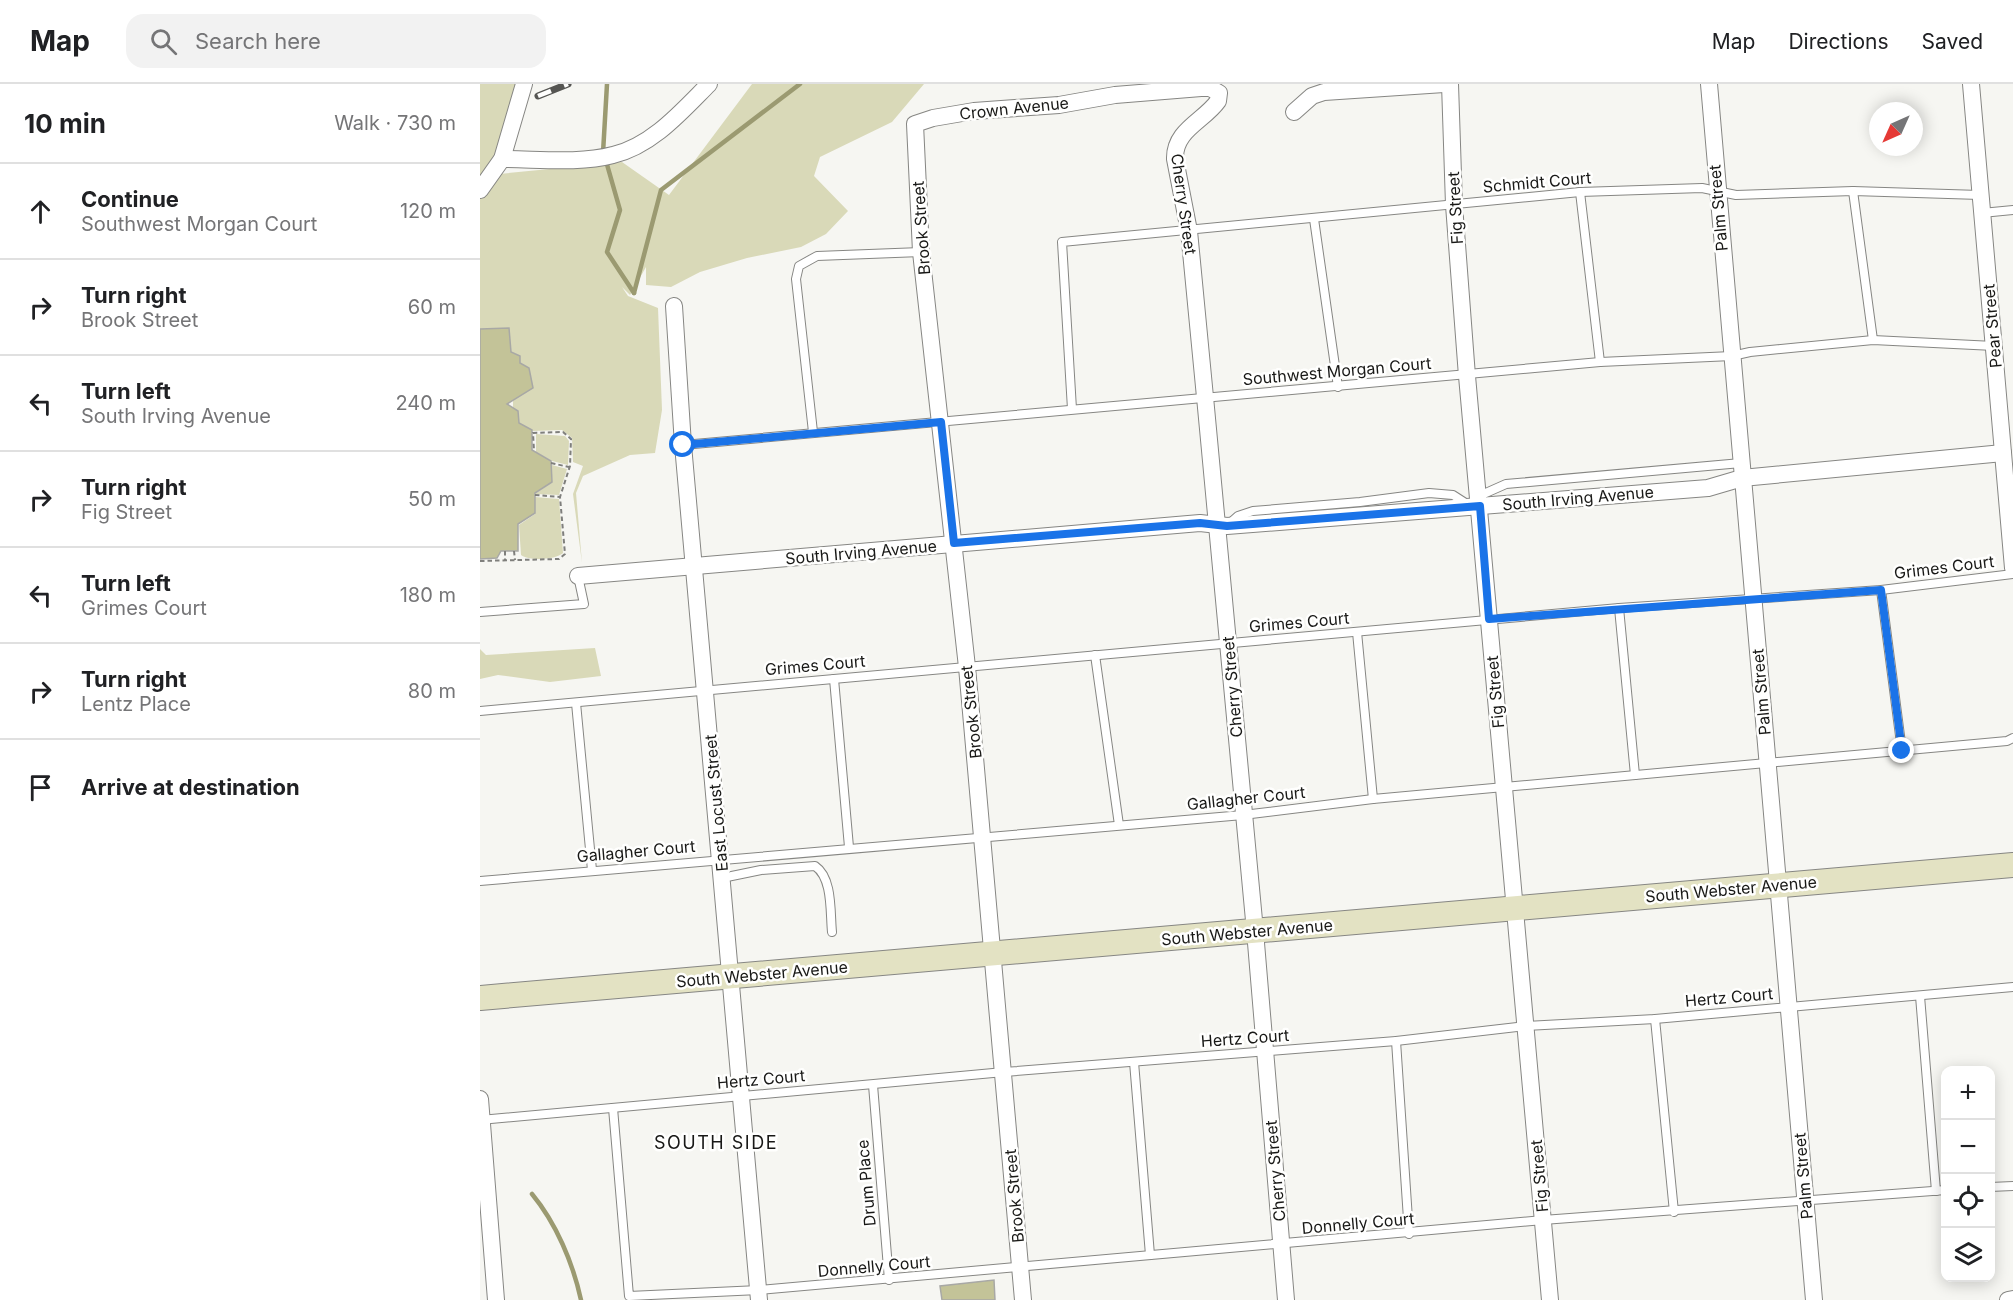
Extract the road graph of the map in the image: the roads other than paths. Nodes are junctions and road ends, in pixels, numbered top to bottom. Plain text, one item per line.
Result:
1 (524, 84) edge
2 (709, 84) edge
3 (1444, 84) edge
4 (1450, 84) edge
5 (1709, 84) edge
6 (1971, 84) edge
7 (1219, 93) joint
8 (1294, 112) dead end
9 (915, 124) joint
10 (502, 159) junction
11 (480, 190) edge
12 (1717, 190) junction
13 (1853, 191) junction
14 (1580, 192) junction
15 (1980, 195) junction
16 (1454, 205) junction
17 (2013, 210) edge
18 (1982, 213) junction
19 (1314, 219) junction
20 (1189, 231) junction
21 (921, 252) junction
22 (674, 306) dead end
23 (1873, 340) junction
24 (1994, 346) junction
25 (1732, 356) junction
26 (1600, 362) junction
27 (1467, 375) junction
28 (1338, 387) junction
29 (1205, 397) junction
30 (1072, 410) junction
31 (941, 422) junction
32 (813, 432) junction
33 (683, 445) junction
34 (2003, 453) junction
35 (1741, 471) junction
36 (1621, 476) junction
37 (1623, 495) junction
38 (1477, 503) junction
39 (1222, 526) junction
40 (954, 543) junction
41 (2013, 565) edge
42 (695, 568) junction
43 (578, 576) joint
44 (1881, 590) junction
45 (1753, 598) junction
46 (1619, 608) junction
47 (480, 612) edge
48 (1489, 619) junction
49 (1357, 632) junction
50 (1228, 643) junction
51 (1095, 655) junction
52 (967, 667) junction
53 (834, 679) junction
54 (706, 690) junction
55 (576, 703) junction
56 (480, 711) edge
57 (2013, 738) edge
58 (1902, 751) junction
59 (1767, 764) junction
60 (1635, 775) junction
61 (1503, 787) junction
62 (1373, 799) junction
63 (1243, 814) junction
64 (1119, 825) junction
65 (983, 836) junction
66 (849, 847) junction
67 (721, 858) junction
68 (2013, 865) edge
69 (592, 870) junction
70 (722, 878) junction
71 (480, 881) edge
72 (1777, 884) junction
73 (1514, 909) junction
74 (1255, 931) junction
75 (832, 932) dead end
76 (992, 954) junction
77 (730, 977) junction
78 (2013, 987) edge
79 (1920, 996) junction
80 (480, 998) edge
81 (1789, 1007) junction
82 (1655, 1019) junction
83 (1526, 1026) junction
84 (1396, 1041) junction
85 (1264, 1051) junction
86 (1134, 1062) junction
87 (1004, 1072) junction
88 (873, 1084) junction
89 (742, 1096) junction
90 (480, 1099) edge
91 (613, 1108) junction
92 (481, 1119) edge
93 (2013, 1185) edge
94 (1995, 1187) edge
95 (1941, 1191) edge
96 (1805, 1203) junction
97 (1674, 1212) junction
98 (1543, 1220) junction
99 (1409, 1234) junction
100 (1282, 1245) junction
101 (1150, 1255) junction
102 (1020, 1268) junction
103 (889, 1280) junction
104 (759, 1295) edge
105 (2013, 1299) edge
106 (496, 1300) edge
107 (1023, 1300) edge
108 (1286, 1300) edge
109 (1550, 1300) edge
110 (1814, 1300) edge
111 (2008, 1300) edge

1 - 10 street
2 - 10 street
3 - 8 street
4 - 16 street, Fig Street
5 - 12 street, Palm Street
6 - 15 street, Pear Street
7 - 9 street, Crown Avenue
7 - 20 street, Cherry Street
9 - 21 street, Brook Street
10 - 11 street
12 - 13 lane, Schmidt Court
12 - 14 lane, Schmidt Court
12 - 25 street, Palm Street
13 - 15 lane, Schmidt Court
13 - 23 lane
14 - 16 lane, Schmidt Court
14 - 26 lane
15 - 18 street, Pear Street
16 - 19 lane, Schmidt Court
16 - 27 street, Fig Street
17 - 18 lane
18 - 24 street, Pear Street
19 - 20 lane, Schmidt Court
19 - 28 lane
20 - 29 street, Cherry Street
20 - 30 lane, Schmidt Court
21 - 31 street, Brook Street
21 - 32 lane
22 - 33 street, East Locust Street
23 - 24 lane, Southwest Morgan Court
23 - 25 lane, Southwest Morgan Court
24 - 34 street, Pear Street
25 - 26 lane, Southwest Morgan Court
25 - 35 street, Palm Street
26 - 27 lane, Southwest Morgan Court
27 - 28 lane, Southwest Morgan Court
27 - 38 street, Fig Street
28 - 29 lane, Southwest Morgan Court
29 - 30 lane, Southwest Morgan Court
29 - 39 street, Cherry Street
30 - 31 lane, Southwest Morgan Court
31 - 32 lane, Southwest Morgan Court
31 - 40 street, Brook Street
32 - 33 lane, Southwest Morgan Court
33 - 42 street, East Locust Street
34 - 35 street, South Irving Avenue
34 - 41 street, Pear Street
35 - 36 lane
35 - 37 street, South Irving Avenue
35 - 45 street, Palm Street
36 - 37 lane
36 - 38 lane
37 - 38 street, South Irving Avenue
38 - 39 street, South Irving Avenue
38 - 48 street, Fig Street
39 - 40 street, South Irving Avenue
39 - 50 street, Cherry Street
40 - 42 street, South Irving Avenue
40 - 52 street, Brook Street
41 - 44 lane, Grimes Court
42 - 43 street, South Irving Avenue
42 - 54 street, East Locust Street
43 - 47 lane
44 - 45 lane, Grimes Court
44 - 58 lane
45 - 46 lane, Grimes Court
45 - 59 street, Palm Street
46 - 48 lane, Grimes Court
46 - 60 lane
48 - 49 lane, Grimes Court
48 - 61 street, Fig Street
49 - 50 lane, Grimes Court
49 - 62 lane
50 - 51 lane, Grimes Court
50 - 63 street, Cherry Street
51 - 52 lane, Grimes Court
51 - 64 lane
52 - 53 lane, Grimes Court
52 - 65 street, Brook Street
53 - 54 lane, Grimes Court
53 - 66 lane
54 - 55 lane, Grimes Court
54 - 67 street, East Locust Street
55 - 56 lane, Grimes Court
55 - 69 lane
57 - 58 lane, Gallagher Court
58 - 59 lane, Gallagher Court
59 - 60 lane, Gallagher Court
59 - 72 street, Palm Street
60 - 61 lane, Gallagher Court
61 - 62 lane, Gallagher Court
61 - 73 street, Fig Street
62 - 63 lane, Gallagher Court
63 - 64 lane, Gallagher Court
63 - 74 street, Cherry Street
64 - 65 lane, Gallagher Court
65 - 66 lane, Gallagher Court
65 - 76 street, Brook Street
66 - 67 lane, Gallagher Court
67 - 69 lane, Gallagher Court
67 - 70 street, East Locust Street
68 - 72 street, South Webster Avenue
69 - 71 lane, Gallagher Court
70 - 75 lane
70 - 77 street, East Locust Street
72 - 73 street, South Webster Avenue
72 - 81 street, Palm Street
73 - 74 street, South Webster Avenue
73 - 83 street, Fig Street
74 - 76 street, South Webster Avenue
74 - 85 street, Cherry Street
76 - 77 street, South Webster Avenue
76 - 87 street, Brook Street
77 - 80 street, South Webster Avenue
77 - 89 street, East Locust Street
78 - 79 lane, Hertz Court
79 - 81 lane, Hertz Court
79 - 95 lane
81 - 82 lane, Hertz Court
81 - 96 street, Palm Street
82 - 83 lane, Hertz Court
82 - 97 lane
83 - 84 lane, Hertz Court
83 - 98 street, Fig Street
84 - 85 lane, Hertz Court
84 - 99 lane
85 - 86 lane, Hertz Court
85 - 100 street, Cherry Street
86 - 87 lane, Hertz Court
86 - 101 lane
87 - 88 lane, Hertz Court
87 - 102 street, Brook Street
88 - 89 lane, Hertz Court
88 - 103 lane, Drum Place
89 - 91 lane, Hertz Court
89 - 104 street, East Locust Street
90 - 92 street
91 - 92 lane, Hertz Court
91 - 104 lane, Donnelly Court
92 - 106 street
93 - 94 lane
95 - 96 lane, Donnelly Court
96 - 97 lane, Donnelly Court
96 - 110 street, Palm Street
97 - 98 lane, Donnelly Court
98 - 99 lane, Donnelly Court
98 - 109 street, Fig Street
99 - 100 lane, Donnelly Court
100 - 101 lane, Donnelly Court
100 - 108 street, Cherry Street
101 - 102 lane, Donnelly Court
102 - 103 lane, Donnelly Court
102 - 107 street, Brook Street
103 - 104 lane, Donnelly Court
105 - 111 street

